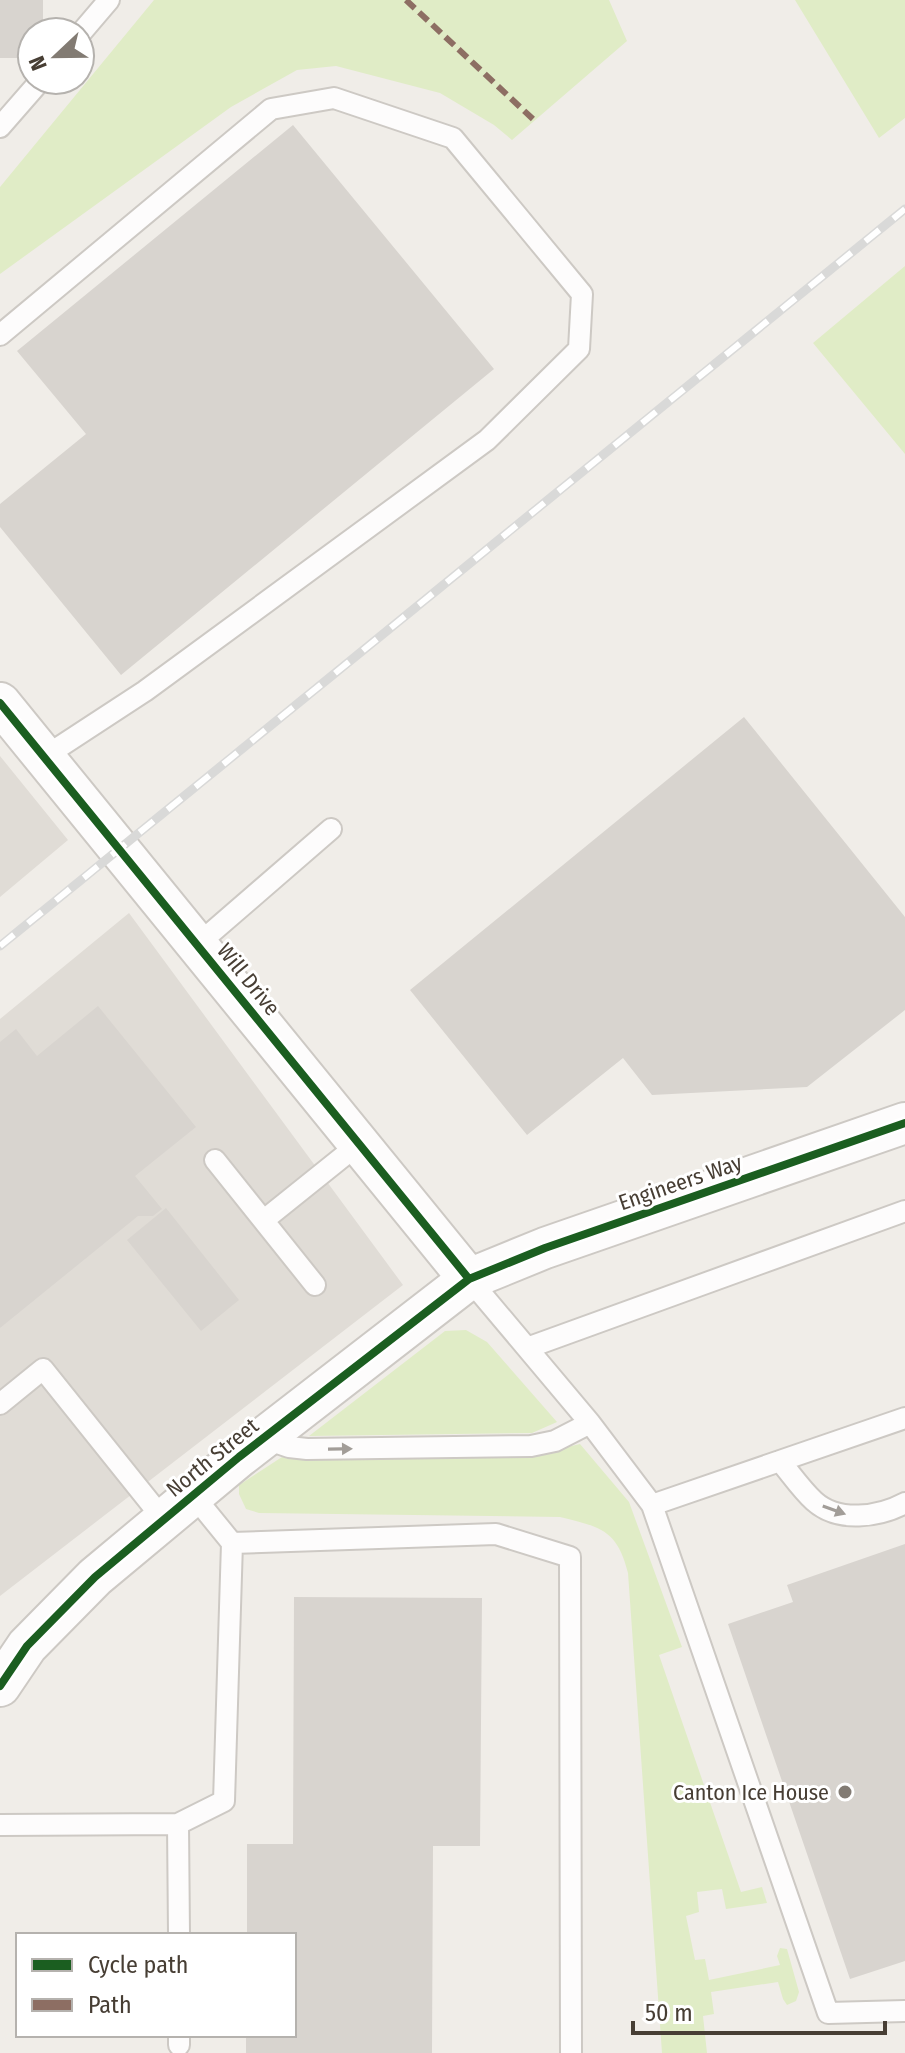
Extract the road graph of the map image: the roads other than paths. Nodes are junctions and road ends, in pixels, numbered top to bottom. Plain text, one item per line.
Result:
1 (109, 0) edge
2 (95, 16) edge
3 (27, 96) edge
4 (0, 127) edge
5 (0, 335) edge
6 (0, 703) edge
7 (44, 757) junction
8 (331, 829) dead end
9 (197, 945) junction
10 (905, 1123) edge
11 (360, 1143) junction
12 (215, 1160) dead end
13 (905, 1211) edge
14 (264, 1220) junction
15 (469, 1279) junction
16 (315, 1285) dead end
17 (527, 1348) junction
18 (0, 1404) edge
19 (905, 1418) edge
20 (590, 1423) junction
21 (263, 1438) junction
22 (780, 1461) junction
23 (905, 1503) edge
24 (652, 1505) junction
25 (179, 1507) junction
26 (232, 1543) junction
27 (0, 1686) edge
28 (178, 1824) junction
29 (0, 1825) edge
30 (179, 1933) edge
31 (905, 2011) edge
32 (571, 2053) edge

1 - 2 lane
3 - 4 lane
5 - 7 lane
6 - 7 street, Will Drive
7 - 9 street, Will Drive
8 - 9 lane
9 - 11 street, Will Drive
10 - 15 street, Engineers Way
11 - 14 lane
11 - 15 street, Will Drive
12 - 14 lane
13 - 17 lane
14 - 16 lane
15 - 17 lane
15 - 21 street, North Street
17 - 20 lane
18 - 25 lane
19 - 22 lane
21 -> 20 lane
20 - 24 lane
21 - 25 street, North Street
22 -> 23 lane
22 - 24 lane
24 - 31 lane
25 - 26 lane
25 - 27 street, North Street
26 - 28 lane
26 - 32 lane
28 - 29 lane
28 - 30 lane

